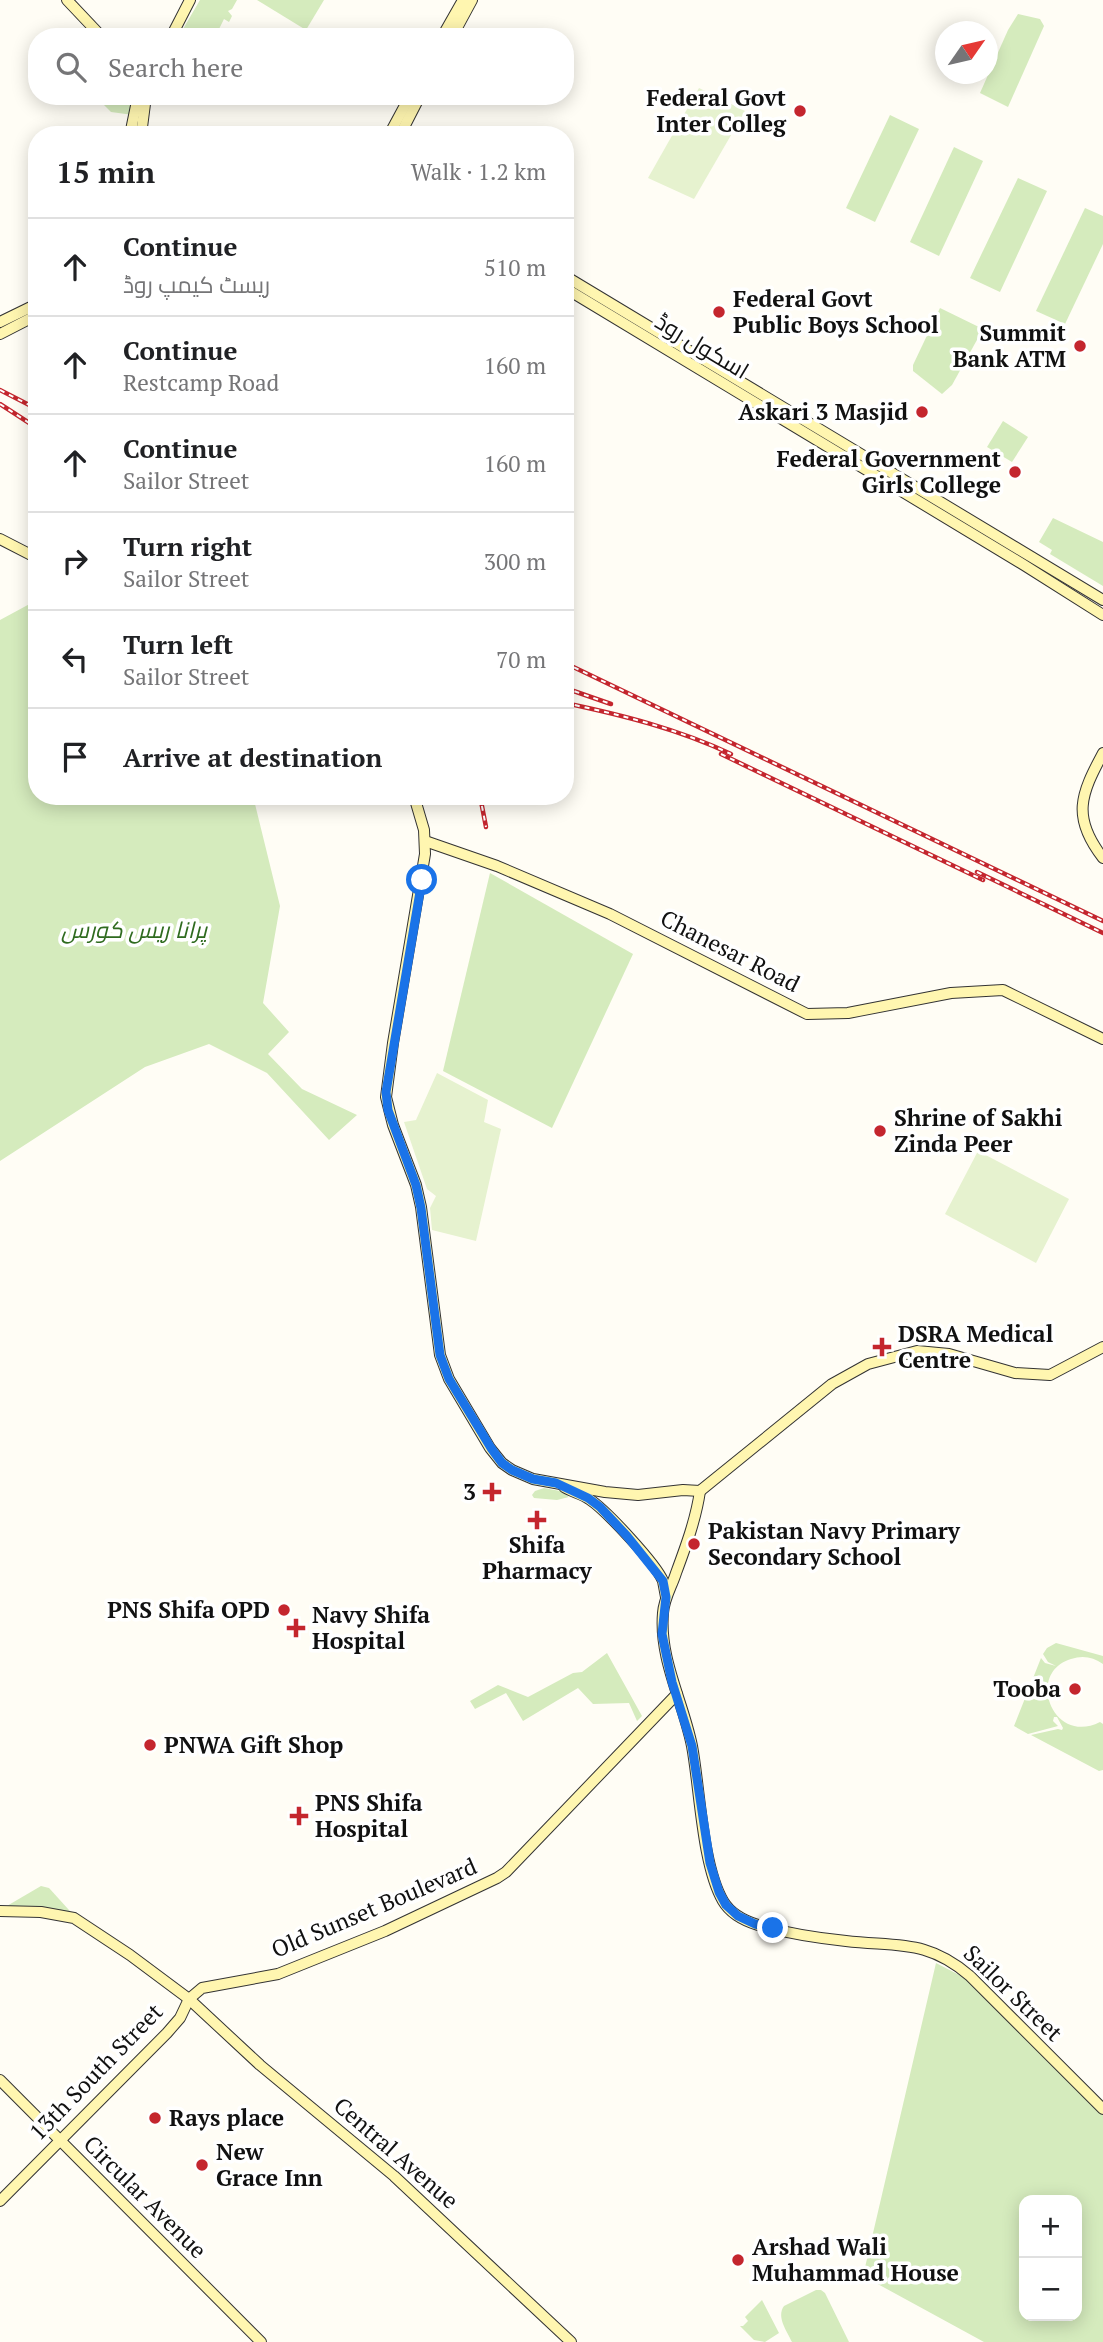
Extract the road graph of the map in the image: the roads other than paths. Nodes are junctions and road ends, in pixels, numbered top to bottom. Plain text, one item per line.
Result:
1 (67, 0) edge
2 (183, 0) edge
3 (190, 0) edge
4 (462, 0) edge
5 (472, 0) edge
6 (93, 28) edge
7 (169, 28) edge
8 (176, 28) edge
9 (447, 28) edge
10 (457, 28) edge
11 (136, 105) edge
12 (145, 105) edge
13 (405, 105) edge
14 (415, 105) edge
15 (132, 126) edge
16 (142, 126) edge
17 (394, 126) edge
18 (405, 126) edge
19 (574, 282) edge
20 (574, 293) edge
21 (28, 308) edge
22 (28, 320) edge
23 (0, 322) edge
24 (0, 334) edge
25 (728, 380) junction
26 (916, 494) junction
27 (0, 539) edge
28 (28, 553) edge
29 (1103, 600) edge
30 (1103, 615) edge
31 (1103, 752) edge
32 (417, 805) edge
33 (425, 841) junction
34 (1103, 858) edge
35 (1103, 1039) edge
36 (1103, 1347) edge
37 (556, 1483) junction
38 (700, 1491) junction
39 (665, 1603) junction
40 (677, 1694) junction
41 (0, 1910) edge
42 (189, 1999) junction
43 (0, 2080) edge
44 (1103, 2109) edge
45 (61, 2141) junction
46 (0, 2201) edge
47 (261, 2342) edge
48 (571, 2342) edge

1 - 6 street
2 - 7 street
3 - 8 street
4 - 9 street
5 - 10 street
11 - 15 street
12 - 16 street
13 - 17 street
14 - 18 street
19 - 25 street, اسکول روڈ
20 - 25 street, اسکول روڈ
21 - 23 street
22 - 24 street
25 - 26 street, اسکول روڈ
26 - 29 street, اسکول روڈ
26 - 30 street, اسکول روڈ
27 - 28 street
31 - 34 street
32 - 33 street
33 - 35 street, Chanesar Road
33 - 37 street
36 - 38 street
37 - 38 street
37 - 39 street, Sailor Street
38 - 39 street
39 - 40 street, Sailor Street
40 - 42 street, Old Sunset Boulevard
40 - 44 street, Sailor Street
41 - 42 street
42 - 45 street, 13th South Street
42 - 48 street, Central Avenue
43 - 45 street, Circular Avenue
45 - 46 street, 13th South Street
45 - 47 street, Circular Avenue

